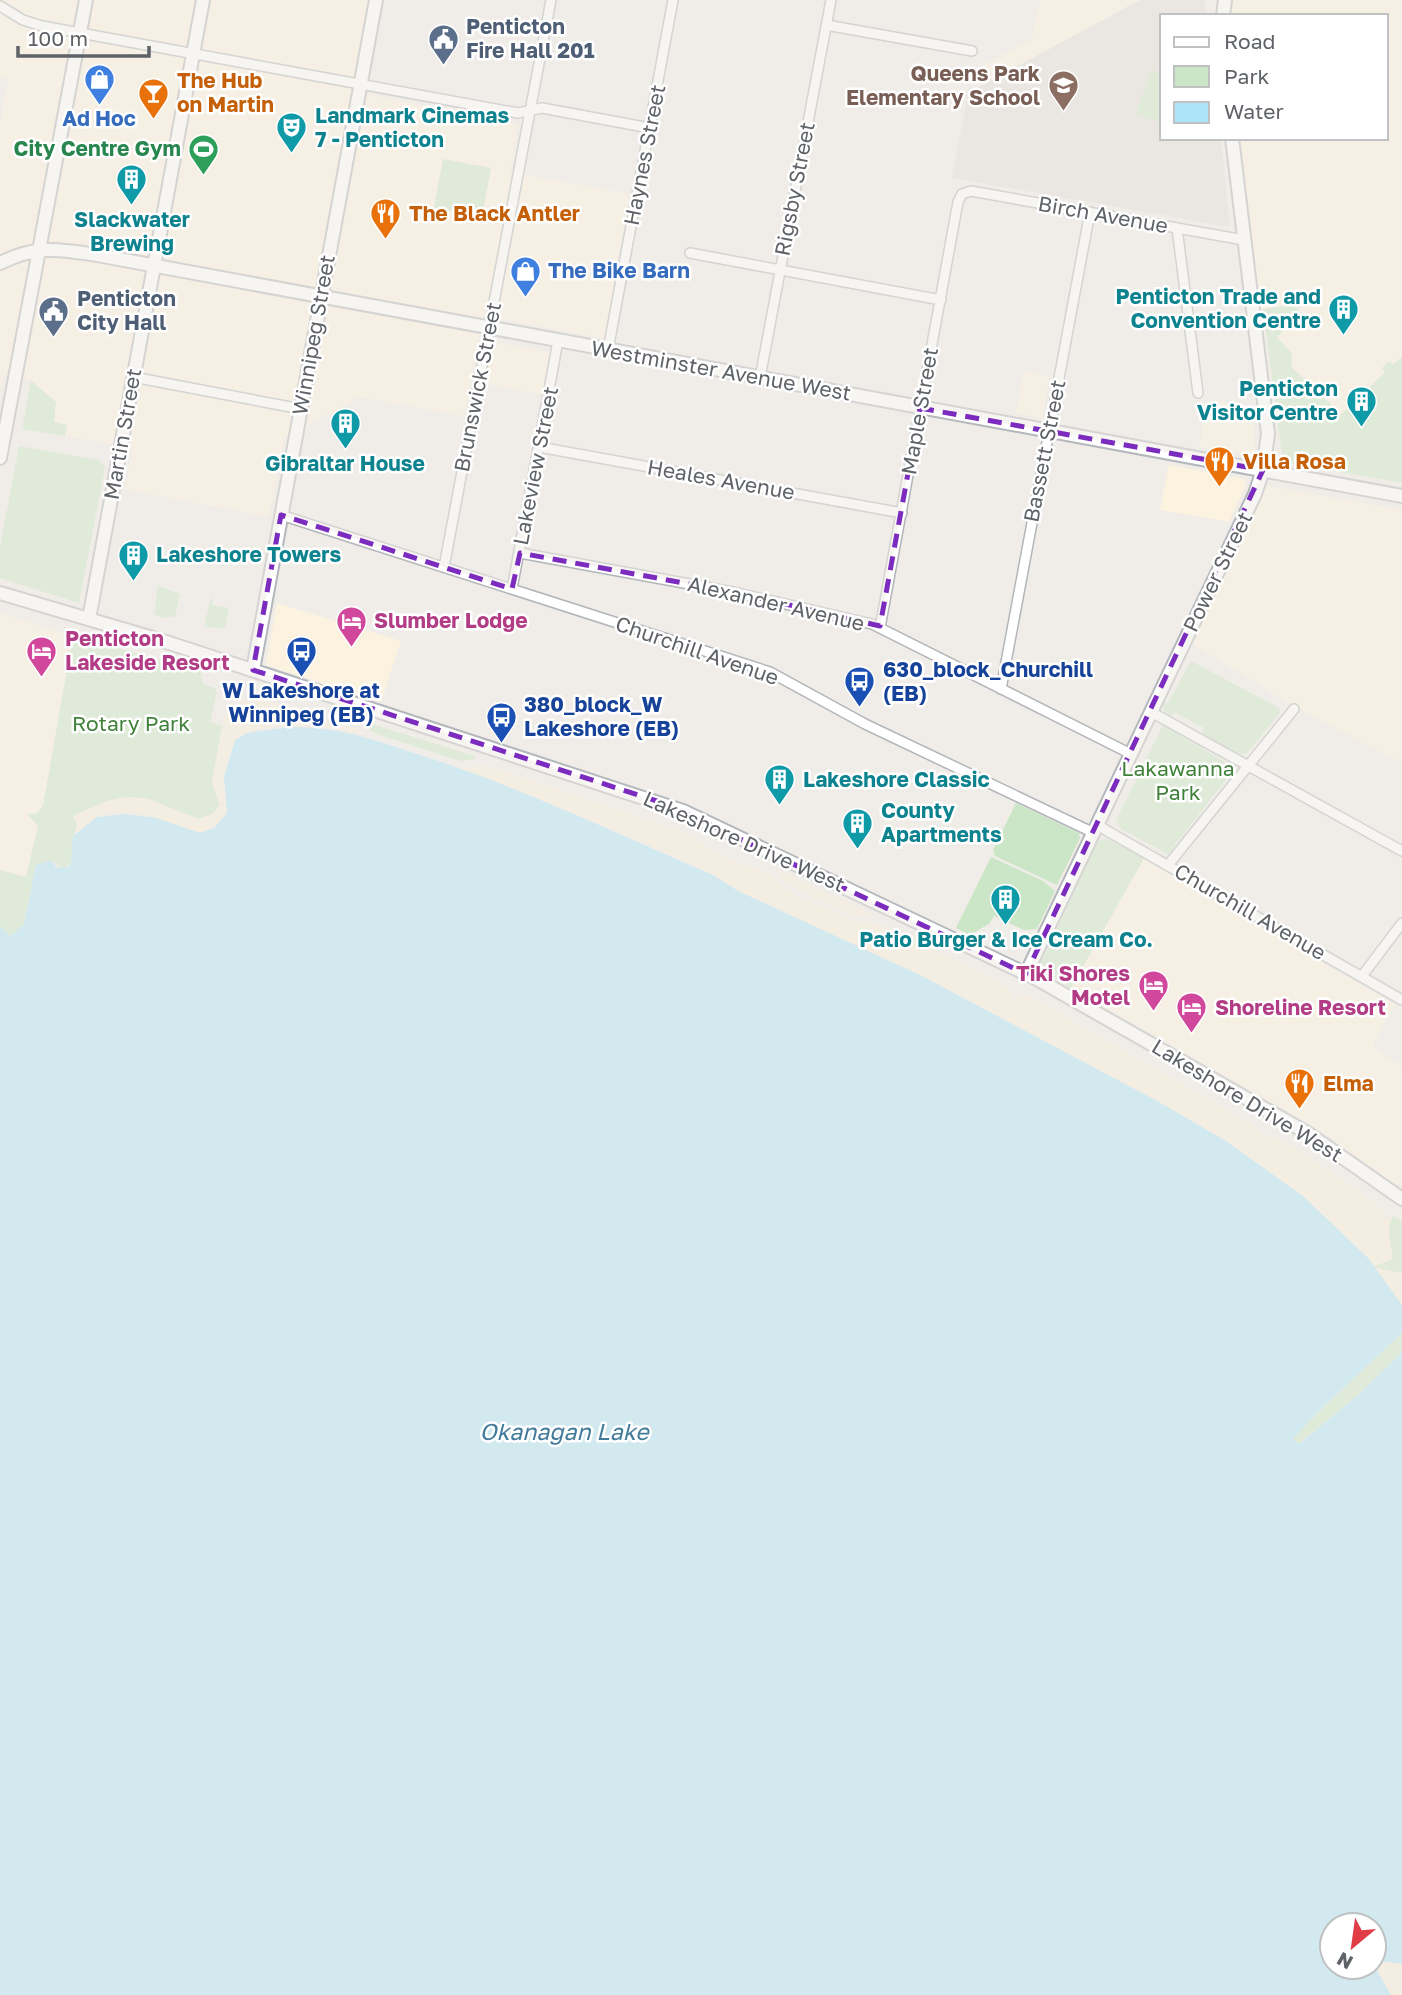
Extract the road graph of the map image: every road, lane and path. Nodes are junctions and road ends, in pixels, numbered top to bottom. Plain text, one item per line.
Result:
1 (86, 0) edge
2 (203, 0) edge
3 (376, 0) edge
4 (551, 0) edge
5 (673, 0) edge
6 (831, 0) edge
7 (0, 6) edge
8 (826, 25) junction
9 (80, 33) junction
10 (972, 51) dead end
11 (193, 54) junction
12 (360, 84) junction
13 (531, 110) junction
14 (650, 128) junction
15 (1232, 140) edge
16 (962, 194) joint
17 (1090, 212) junction
18 (1177, 228) junction
19 (1244, 240) junction
20 (40, 249) junction
21 (690, 253) dead end
22 (5, 261) edge
23 (154, 266) junction
24 (780, 270) junction
25 (33, 276) junction
26 (321, 298) junction
27 (941, 300) junction
28 (488, 328) junction
29 (558, 341) junction
30 (608, 351) junction
31 (133, 377) junction
32 (760, 378) junction
33 (1198, 393) dead end
34 (920, 408) junction
35 (301, 409) junction
36 (1049, 431) junction
37 (540, 447) junction
38 (0, 458) edge
39 (1263, 470) junction
40 (1402, 496) edge
41 (902, 513) junction
42 (281, 515) junction
43 (520, 553) junction
44 (444, 568) junction
45 (512, 589) junction
46 (0, 593) edge
47 (89, 619) junction
48 (880, 628) junction
49 (253, 670) junction
50 (1002, 689) junction
51 (1294, 709) dead end
52 (1151, 712) junction
53 (1131, 754) junction
54 (1248, 766) junction
55 (1095, 829) junction
56 (1402, 851) edge
57 (1168, 864) junction
58 (1402, 923) edge
59 (1026, 974) junction
60 (1362, 976) junction
61 (1402, 1000) edge
62 (1400, 1196) edge

1 - 9 street
2 - 11 street, Martin Street
3 - 12 street, Winnipeg Street
4 - 13 street, Brunswick Street
5 - 14 street, Haynes Street
6 - 8 street, Rigsby Street
7 - 9 street
8 - 10 street
8 - 24 street, Rigsby Street
9 - 11 street
9 - 20 street
11 - 12 street
11 - 23 street, Martin Street
12 - 13 street
12 - 26 street, Winnipeg Street
13 - 14 street
13 - 28 street, Brunswick Street
14 - 30 street, Haynes Street
15 - 19 street, Power Street
16 - 17 street, Birch Avenue
16 - 27 street, Maple Street
17 - 18 street, Birch Avenue
17 - 36 street, Bassett Street
18 - 19 street, Birch Avenue
18 - 33 street
19 - 39 street, Power Street
20 - 22 street
20 - 23 street, Westminster Avenue West
20 - 25 street
21 - 24 street
22 - 25 street
23 - 26 street, Westminster Avenue West
23 - 31 street, Martin Street
24 - 27 street
24 - 32 street, Rigsby Street
25 - 38 street
26 - 28 street, Westminster Avenue West
26 - 35 street, Winnipeg Street
27 - 34 street, Maple Street
28 - 29 street, Westminster Avenue West
28 - 44 street, Brunswick Street
29 - 30 street, Westminster Avenue West
29 - 37 street, Lakeview Street
30 - 32 street, Westminster Avenue West
31 - 35 street
31 - 47 street, Martin Street
32 - 34 street, Westminster Avenue West
34 - 36 street, Westminster Avenue West
34 - 41 street, Maple Street
35 - 42 street, Winnipeg Street
36 - 39 street, Westminster Avenue West
36 - 50 street, Bassett Street
37 - 41 street, Heales Avenue
37 - 43 street, Lakeview Street
39 - 40 street, Westminster Avenue West
39 - 52 street, Power Street
41 - 48 street, Maple Street
42 - 44 street, Churchill Avenue
42 - 49 street, Winnipeg Street
43 - 45 street, Lakeview Street
43 - 48 street, Alexander Avenue
44 - 45 street, Churchill Avenue
45 - 55 street, Churchill Avenue
46 - 47 street, Lakeshore Drive West
47 - 49 street, Lakeshore Drive West
48 - 50 street, Alexander Avenue
49 - 59 street, Lakeshore Drive West
50 - 53 street, Alexander Avenue
51 - 54 street
52 - 53 street, Power Street
52 - 54 street
53 - 55 street, Power Street
54 - 56 street
54 - 57 street
55 - 57 street, Churchill Avenue
55 - 59 street, Power Street
57 - 60 street, Churchill Avenue
58 - 60 street
59 - 62 street, Lakeshore Drive West
60 - 61 street, Churchill Avenue

